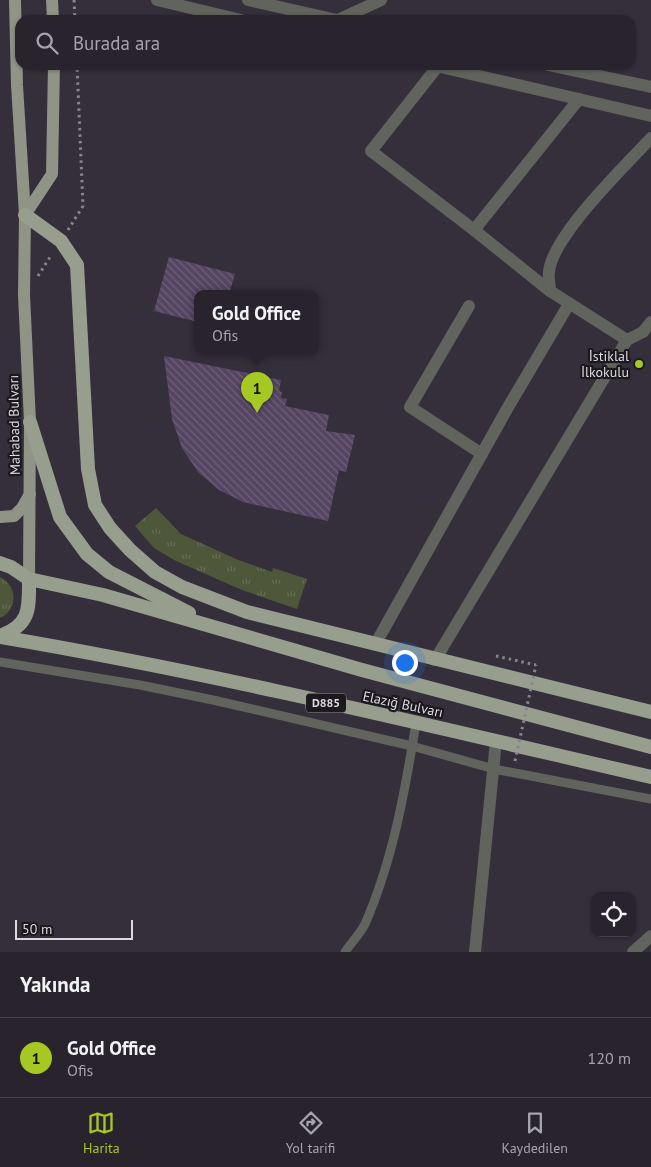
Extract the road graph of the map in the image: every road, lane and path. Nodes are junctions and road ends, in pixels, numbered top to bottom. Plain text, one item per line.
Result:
1 (16, 0) edge
2 (74, 0) edge
3 (157, 0) edge
4 (248, 0) edge
5 (381, 0) edge
6 (16, 15) edge
7 (75, 15) edge
8 (221, 15) edge
9 (315, 15) edge
10 (348, 15) edge
11 (17, 70) edge
12 (54, 70) edge
13 (77, 70) edge
14 (432, 70) edge
15 (452, 70) edge
16 (571, 70) edge
17 (651, 87) edge
18 (579, 99) junction
19 (651, 116) edge
20 (651, 138) edge
21 (25, 215) junction
22 (474, 230) junction
23 (61, 241) junction
24 (550, 291) junction
25 (24, 295) junction
26 (569, 304) junction
27 (469, 306) dead end
28 (651, 322) edge
29 (627, 340) junction
30 (30, 422) junction
31 (482, 454) junction
32 (30, 492) junction
33 (0, 517) edge
34 (0, 563) edge
35 (30, 579) junction
36 (220, 629) junction
37 (0, 637) edge
38 (376, 643) junction
39 (496, 656) dead end
40 (435, 660) junction
41 (0, 662) edge
42 (651, 712) edge
43 (416, 723) junction
44 (496, 741) junction
45 (412, 746) junction
46 (651, 746) edge
47 (515, 761) dead end
48 (494, 769) junction
49 (651, 777) edge
50 (651, 799) edge
51 (651, 936) edge
52 (345, 952) edge
53 (475, 952) edge
54 (633, 952) edge

1 - 6 main road, Mahabad Bulvarı
2 - 7 path
3 - 8 street
4 - 9 street
5 - 10 street
11 - 21 main road, Mahabad Bulvarı
12 - 21 main road
13 - 23 path
14 - 22 street
15 - 18 street
16 - 17 street
18 - 19 street
18 - 22 street
20 - 24 street
21 - 23 highway
21 - 25 main road, Mahabad Bulvarı
22 - 24 street
23 - 25 path
23 - 38 highway
24 - 26 street
25 - 30 main road, Mahabad Bulvarı
26 - 29 street
26 - 31 street
27 - 31 street
28 - 29 street
29 - 40 street
30 - 32 main road, Mahabad Bulvarı
30 - 36 highway
31 - 38 street
32 - 33 main road
32 - 35 main road, Mahabad Bulvarı
34 - 35 highway, Elazığ Bulvarı
35 - 36 highway, Elazığ Bulvarı
35 - 37 highway
36 - 46 highway, Elazığ Bulvarı
37 - 43 highway, Elazığ Bulvarı / D885
38 - 40 highway
39 - 47 path, bridge
40 - 42 highway
41 - 45 lane
43 - 44 highway, Elazığ Bulvarı / D885
43 - 45 lane
44 - 48 street
44 - 49 highway, Elazığ Bulvarı / D885
45 - 48 lane
45 - 52 lane
48 - 50 lane
48 - 53 street
51 - 54 street

